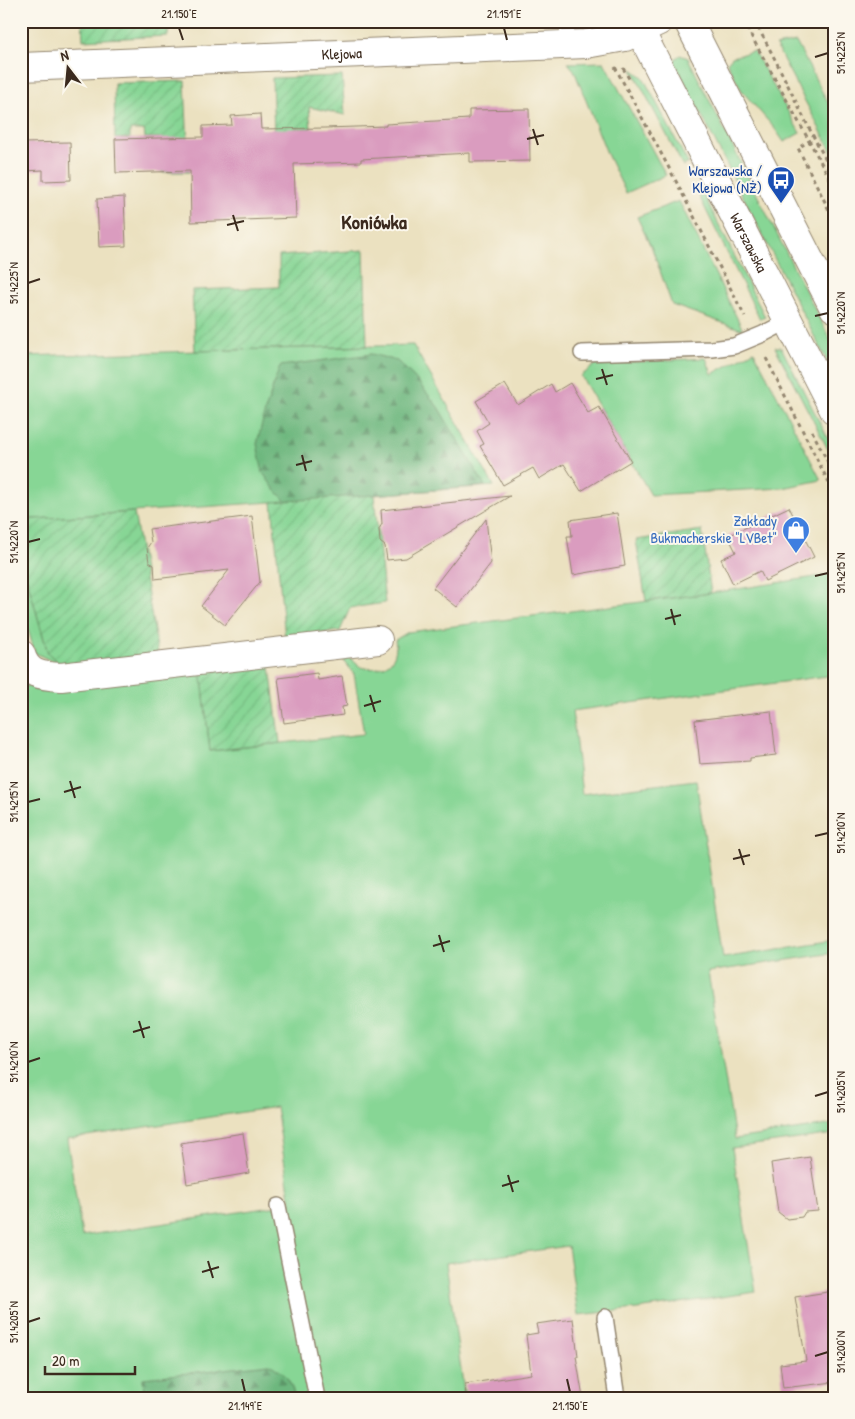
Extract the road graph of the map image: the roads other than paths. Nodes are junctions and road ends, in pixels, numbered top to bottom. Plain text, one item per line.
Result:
1 (688, 21) edge
2 (644, 24) edge
3 (21, 67) edge
4 (834, 308) edge
5 (788, 321) junction
6 (582, 353) dead end
7 (834, 410) edge
8 (378, 640) dead end
9 (21, 654) edge
10 (278, 1206) dead end
11 (604, 1317) dead end
12 (317, 1398) edge
13 (616, 1398) edge

1 - 4 street
2 - 3 street, Klejowa
2 - 5 street, Warszawska
5 - 6 lane
5 - 7 street, Warszawska
8 - 9 street
10 - 12 lane
11 - 13 lane

